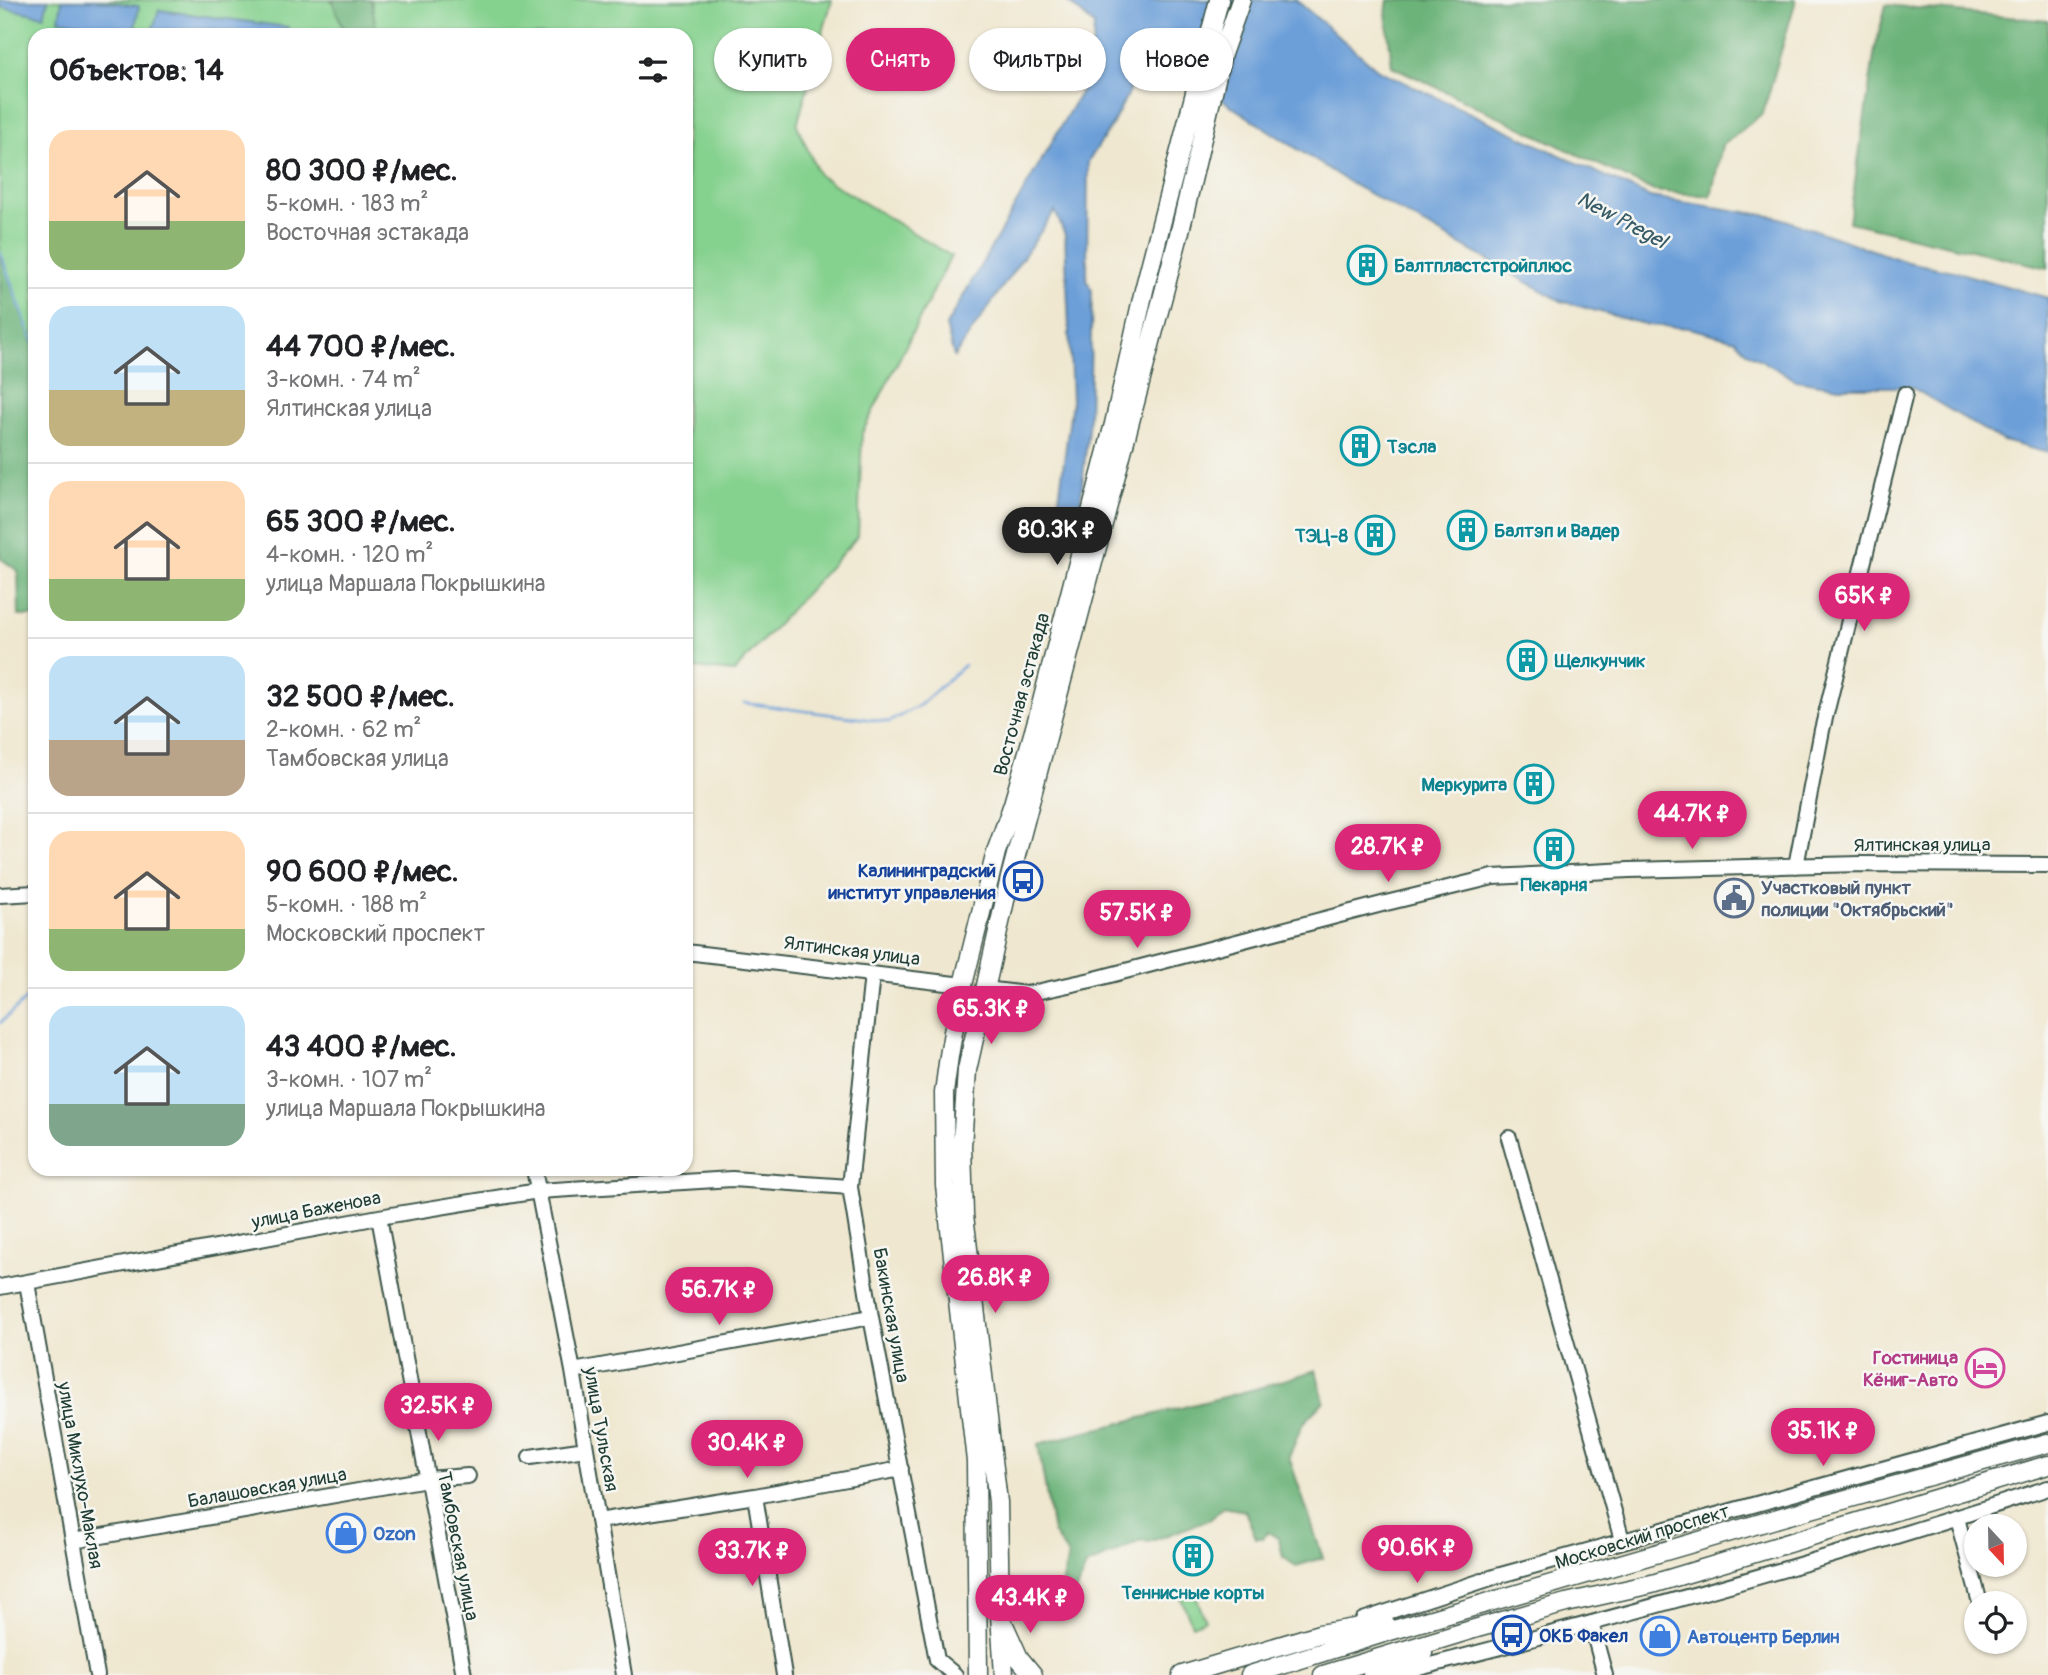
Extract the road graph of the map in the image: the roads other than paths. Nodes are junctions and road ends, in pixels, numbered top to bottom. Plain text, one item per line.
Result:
1 (1219, 0) edge
2 (1231, 0) edge
3 (1241, 0) edge
4 (1225, 28) edge
5 (1231, 28) edge
6 (1213, 91) edge
7 (1905, 394) dead end
8 (1797, 866) junction
9 (2048, 866) edge
10 (28, 894) edge
11 (0, 895) edge
12 (693, 953) edge
13 (872, 974) junction
14 (963, 985) junction
15 (985, 989) junction
16 (1509, 1138) dead end
17 (535, 1176) edge
18 (850, 1187) junction
19 (538, 1191) junction
20 (379, 1217) junction
21 (27, 1283) junction
22 (0, 1287) edge
23 (871, 1317) junction
24 (573, 1371) junction
25 (2048, 1423) edge
26 (2000, 1436) junction
27 (2043, 1444) edge
28 (586, 1449) junction
29 (530, 1457) dead end
30 (1990, 1459) junction
31 (2048, 1465) edge
32 (901, 1469) junction
33 (468, 1476) dead end
34 (427, 1479) junction
35 (1995, 1482) junction
36 (2048, 1489) edge
37 (755, 1496) junction
38 (1722, 1513) junction
39 (1957, 1518) junction
40 (598, 1521) junction
41 (1710, 1538) junction
42 (1622, 1540) junction
43 (73, 1541) junction
44 (1692, 1572) junction
45 (1977, 1591) edge
46 (1673, 1600) junction
47 (1456, 1612) junction
48 (1000, 1614) junction
49 (1591, 1623) junction
50 (1474, 1629) junction
51 (1319, 1634) junction
52 (976, 1639) junction
53 (97, 1675) edge
54 (464, 1675) edge
55 (624, 1675) edge
56 (784, 1675) edge
57 (955, 1675) edge
58 (972, 1675) edge
59 (978, 1675) edge
60 (1004, 1675) edge
61 (1033, 1675) edge
62 (1182, 1675) edge
63 (1250, 1675) edge
64 (1323, 1675) edge
65 (1371, 1675) edge
66 (1391, 1675) edge
67 (1605, 1675) edge

1 - 14 main road, Восточная эстакада
2 - 4 main road
3 - 5 main road
6 - 15 main road, Восточная эстакада
7 - 8 street
8 - 9 street, Ялтинская улица
8 - 15 street, Ялтинская улица
10 - 11 street
12 - 13 street, Ялтинская улица
13 - 14 street, Ялтинская улица
13 - 18 street, Бакинская улица
14 - 15 main road, Ялтинская улица
14 - 52 main road, Восточная эстакада
15 - 48 main road, Восточная эстакада
16 - 42 street, Московский проспект
17 - 19 street, улица Тульская
18 - 19 street, улица Баженова
18 - 23 street, Бакинская улица
19 - 20 street, улица Баженова
19 - 24 street, улица Тульская
20 - 21 street, улица Баженова
20 - 34 street, Тамбовская улица
21 - 22 street, улица Баженова
21 - 43 street, улица Миклухо-Маклая
23 - 24 street
23 - 32 street, Бакинская улица
24 - 28 street, улица Тульская
25 - 26 street, Московский проспект
26 - 27 street
26 - 38 street, Московский проспект
27 - 30 main road, Московский проспект
28 - 29 street
28 - 40 street, улица Тульская
30 - 35 main road
30 - 41 main road, Московский проспект
31 - 35 main road
32 - 37 street
32 - 57 street, Бакинская улица
33 - 34 street, Балашовская улица
34 - 43 street, Балашовская улица
34 - 54 street, Тамбовская улица
35 - 44 main road
36 - 39 street
37 - 40 street
37 - 56 street
38 - 41 street
38 - 42 street, Московский проспект
39 - 45 street
39 - 46 street
40 - 55 street, улица Тульская
41 - 47 main road, Московский проспект
42 - 51 street, Московский проспект
43 - 53 street, улица Миклухо-Маклая
44 - 46 street
44 - 50 main road
46 - 49 street
47 - 51 main road
47 - 63 main road, Московский проспект
48 - 60 main road, Восточная эстакада
48 - 61 main road
49 - 66 street
49 - 67 street
50 - 64 main road
50 - 65 main road
51 - 62 main road
52 - 58 main road
52 - 59 main road

